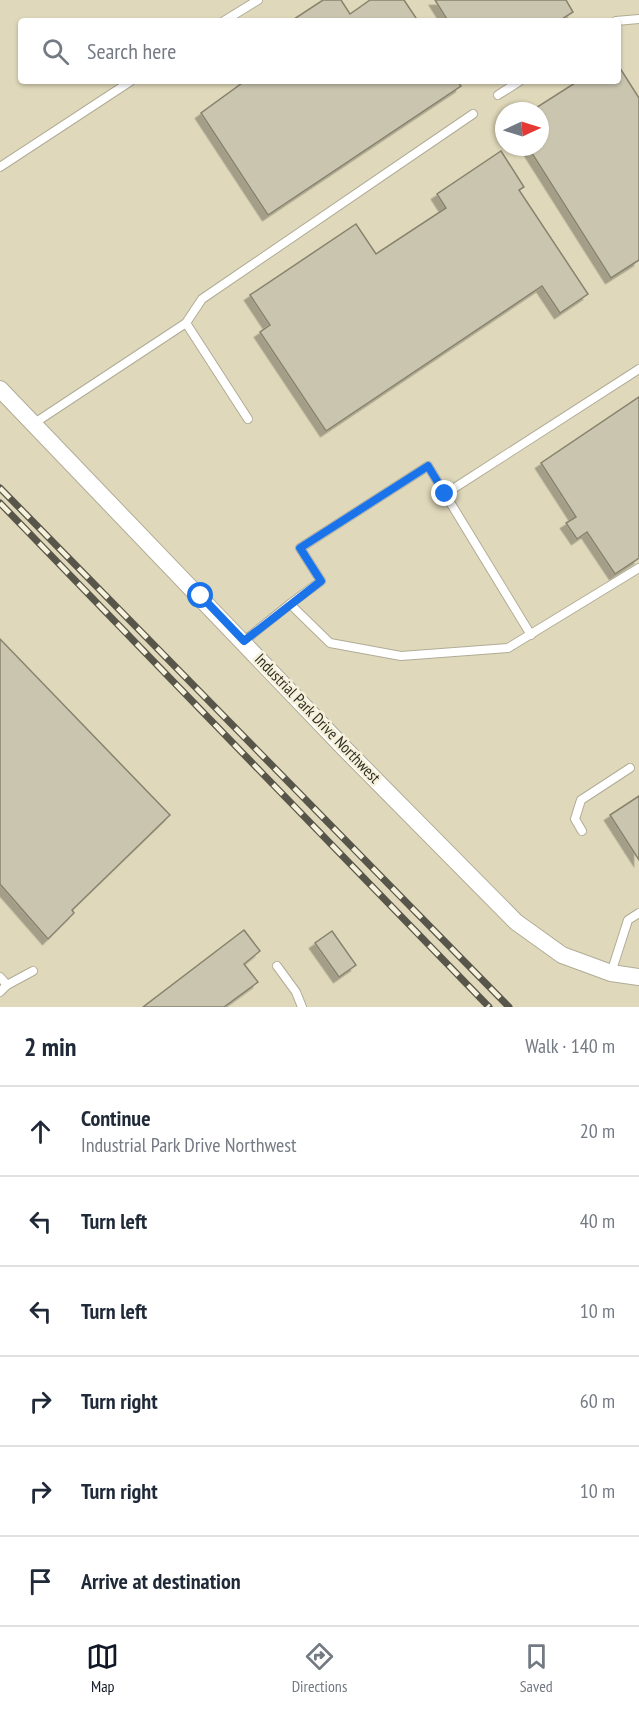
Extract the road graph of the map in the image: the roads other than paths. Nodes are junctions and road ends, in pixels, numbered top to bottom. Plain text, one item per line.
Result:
1 (258, 0) edge
2 (229, 18) edge
3 (639, 19) edge
4 (621, 21) edge
5 (126, 84) edge
6 (515, 84) edge
7 (498, 95) dead end
8 (473, 114) dead end
9 (0, 167) edge
10 (186, 323) junction
11 (639, 369) edge
12 (0, 389) edge
13 (248, 419) dead end
14 (33, 424) junction
15 (445, 494) junction
16 (639, 568) edge
17 (290, 604) junction
18 (531, 635) junction
19 (244, 641) junction
20 (630, 768) dead end
21 (582, 831) dead end
22 (639, 913) edge
23 (277, 966) dead end
24 (33, 971) dead end
25 (611, 973) junction
26 (639, 977) edge
27 (0, 978) edge
28 (7, 985) junction
29 (0, 992) edge
30 (302, 1007) edge

1 - 2 lane
3 - 4 lane
5 - 9 lane
6 - 7 lane
8 - 10 lane
10 - 13 lane
10 - 14 lane
11 - 15 lane
12 - 14 street, Industrial Park Drive Northwest
14 - 19 street, Industrial Park Drive Northwest
15 - 17 lane
15 - 18 lane
16 - 18 lane
17 - 18 lane
17 - 19 lane
19 - 25 street, Industrial Park Drive Northwest
20 - 21 lane
22 - 25 lane
23 - 30 lane
24 - 28 lane
25 - 26 street, Industrial Park Drive Northwest
27 - 28 lane
28 - 29 lane

